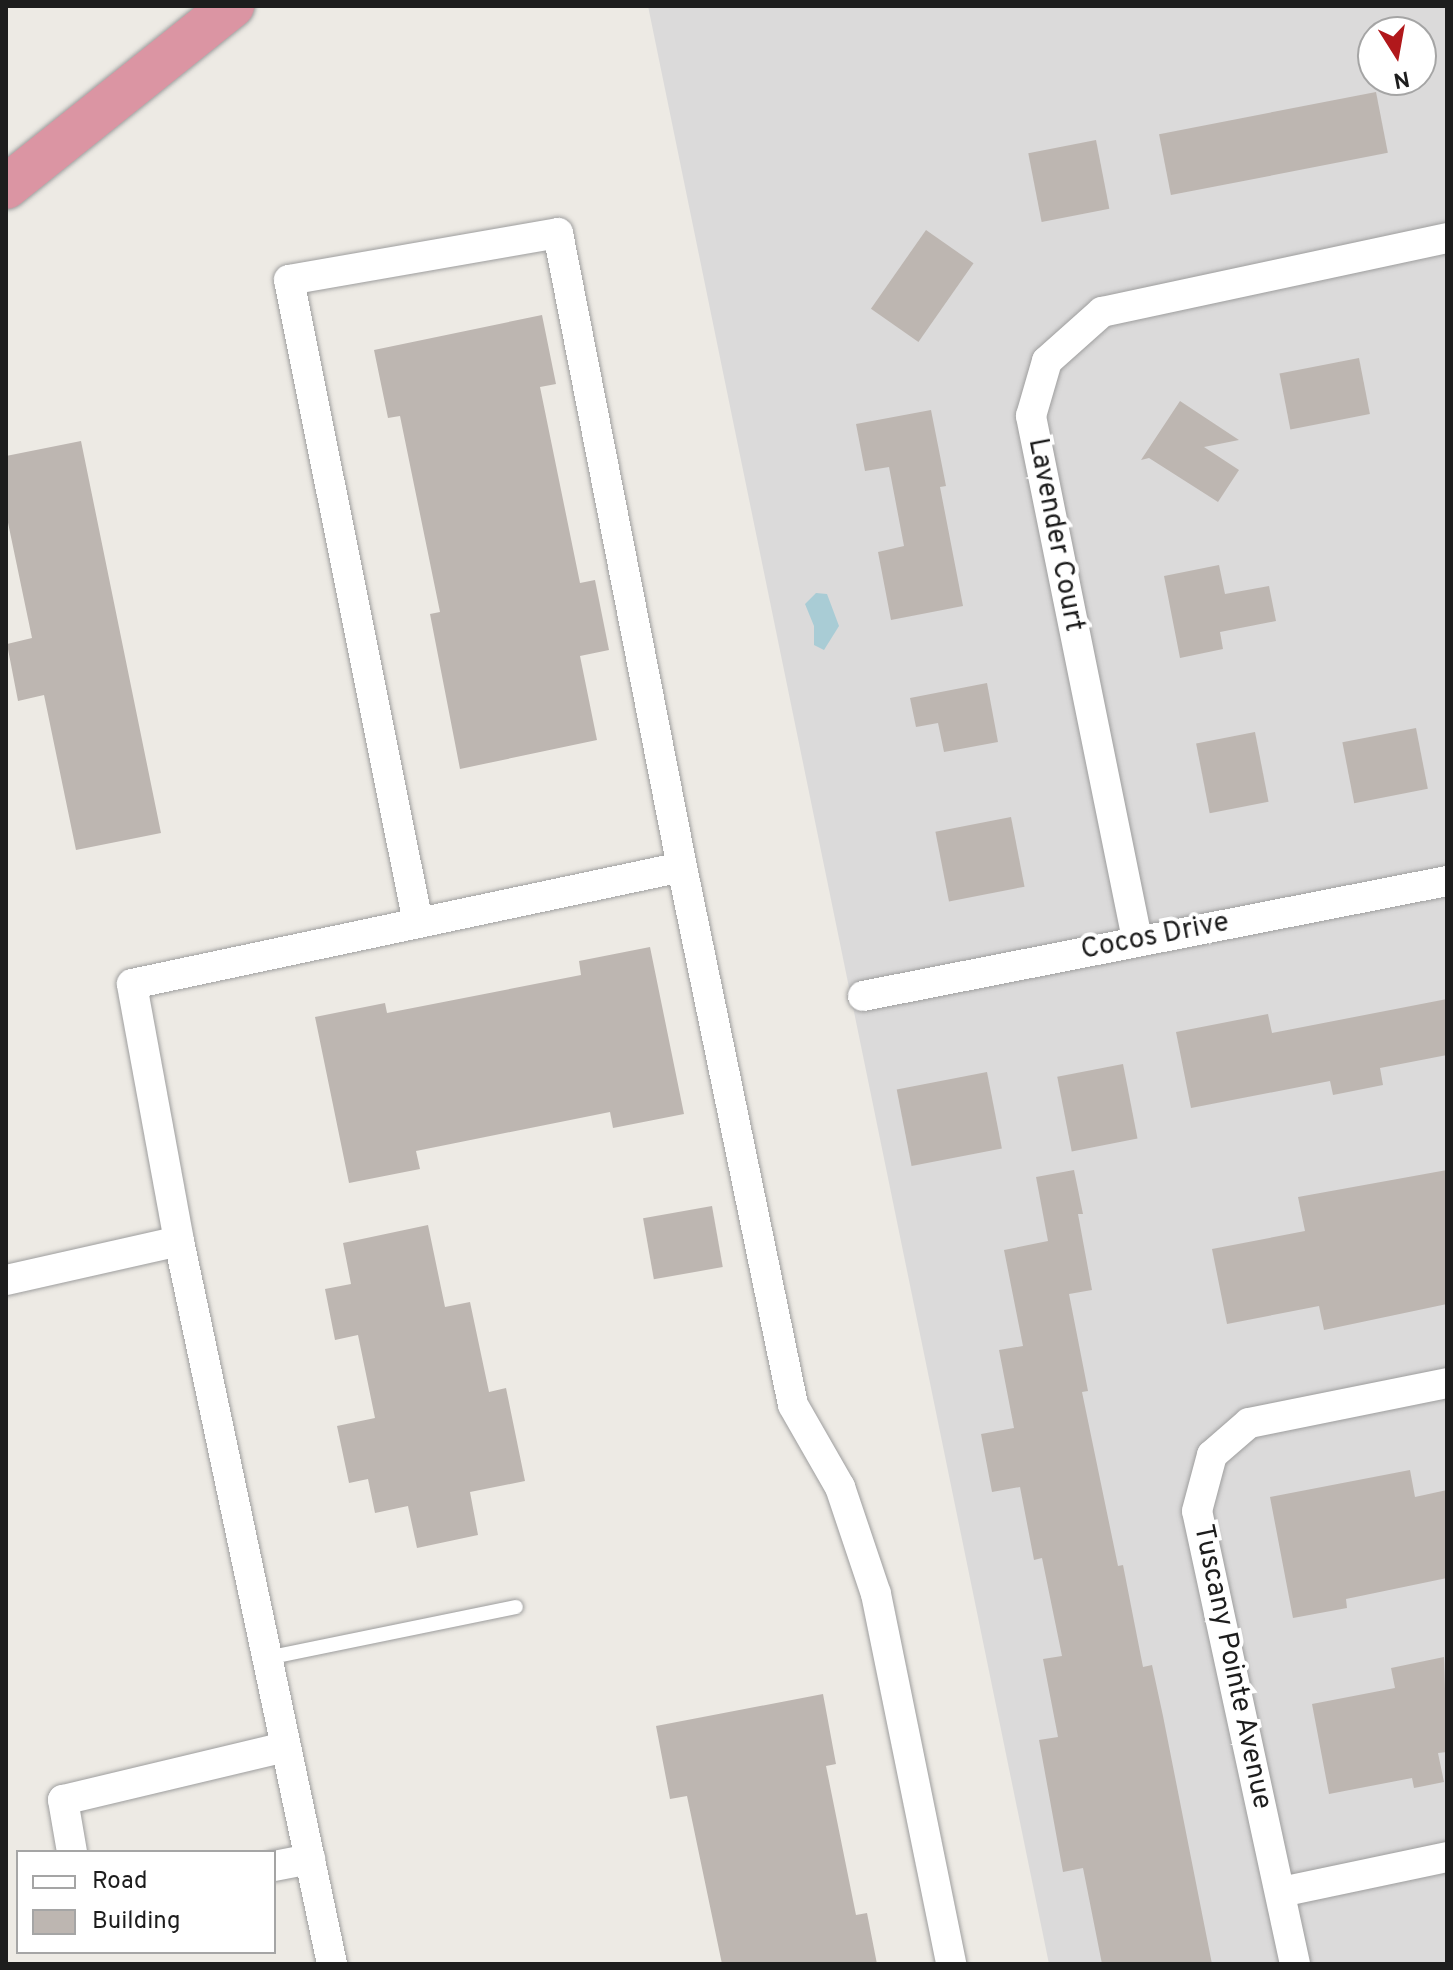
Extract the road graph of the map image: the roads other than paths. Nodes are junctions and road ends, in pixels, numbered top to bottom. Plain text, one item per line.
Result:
1 (232, 6) edge
2 (6, 187) edge
3 (1447, 238) edge
4 (682, 867) junction
5 (1447, 881) edge
6 (418, 923) junction
7 (1137, 939) junction
8 (863, 996) dead end
9 (179, 1241) junction
10 (6, 1280) edge
11 (1447, 1383) edge
12 (516, 1607) dead end
13 (267, 1658) junction
14 (286, 1747) junction
15 (72, 1850) edge
16 (1447, 1857) edge
17 (310, 1859) junction
18 (276, 1866) edge
19 (1281, 1892) junction
20 (332, 1964) edge
21 (951, 1964) edge
22 (1295, 1964) edge

1 - 2 highway
3 - 7 street, Lavender Court
4 - 6 street
4 - 6 street
4 - 21 street
5 - 7 street, Cocos Drive
6 - 9 street
7 - 8 street, Cocos Drive
9 - 10 street
9 - 13 street
11 - 19 street, Tuscany Pointe Avenue
12 - 13 lane
13 - 14 street
14 - 15 street
14 - 17 street
16 - 19 street
17 - 18 street
17 - 20 street
19 - 22 street, Tuscany Pointe Avenue

